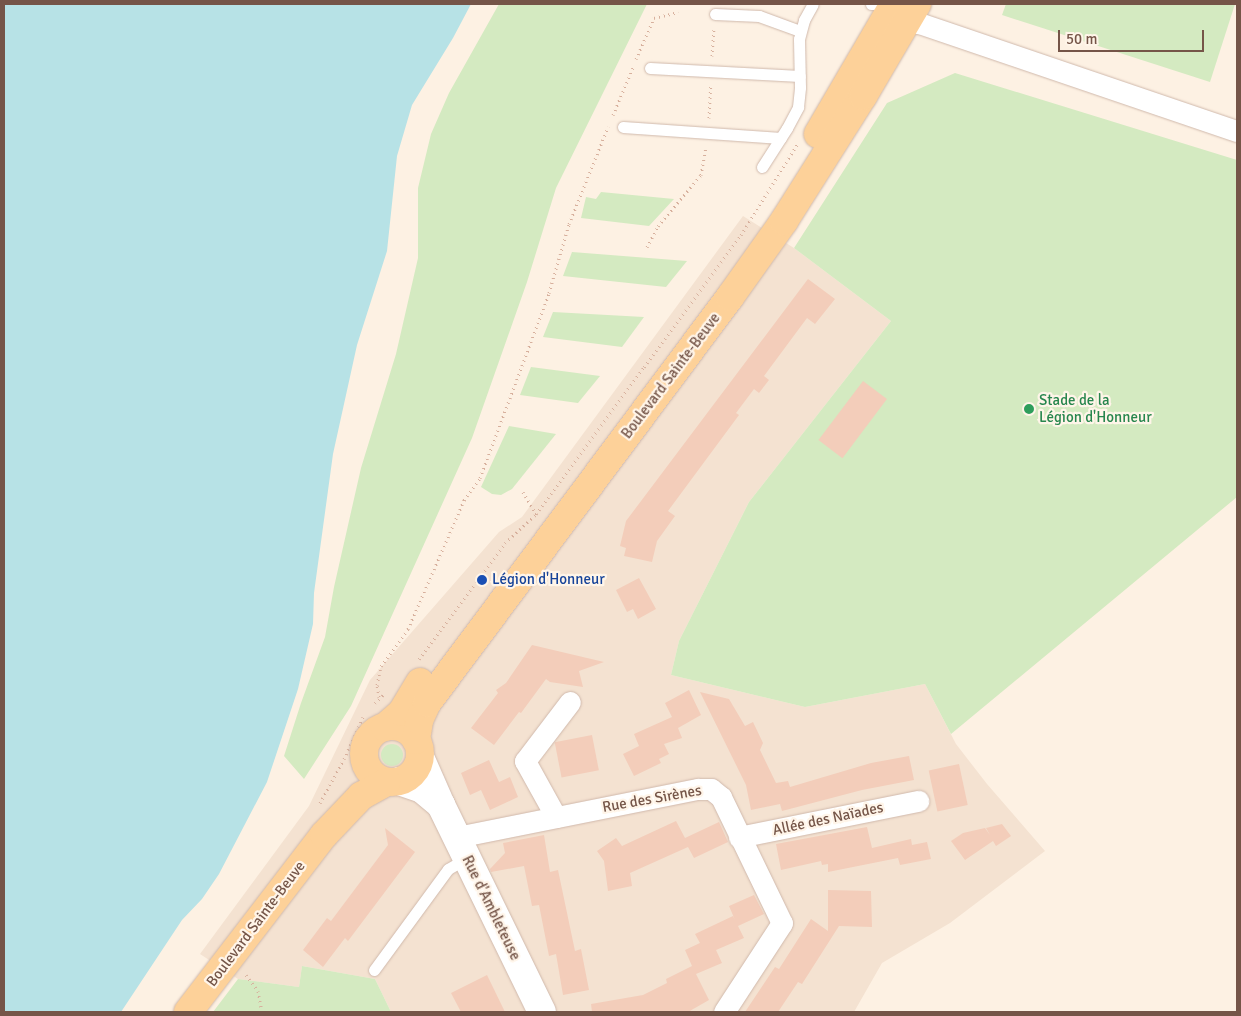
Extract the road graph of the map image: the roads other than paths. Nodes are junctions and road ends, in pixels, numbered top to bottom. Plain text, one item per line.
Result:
1 (813, 4) edge
2 (892, 7) edge
3 (714, 14) dead end
4 (800, 31) junction
5 (650, 68) dead end
6 (800, 76) junction
7 (623, 127) dead end
8 (1237, 131) edge
9 (781, 138) junction
10 (762, 167) dead end
11 (570, 702) dead end
12 (374, 715) junction
13 (418, 748) junction
14 (364, 755) junction
15 (393, 781) junction
16 (918, 801) dead end
17 (441, 805) junction
18 (556, 817) junction
19 (324, 835) junction
20 (739, 837) junction
21 (462, 847) junction
22 (374, 970) dead end
23 (188, 1012) edge
24 (542, 1012) edge
25 (724, 1012) edge

1 - 4 lane
2 - 8 street
2 - 12 main road, Boulevard Sainte-Beuve
2 - 13 main road, Boulevard Sainte-Beuve
3 - 4 lane
4 - 6 lane
5 - 6 lane
6 - 9 lane
7 - 9 lane
9 - 10 lane
11 - 18 street
12 - 13 main road
12 - 14 main road, Boulevard Sainte-Beuve
13 - 15 main road, Boulevard Sainte-Beuve
13 - 17 street, Rue d'Ambleteuse
14 - 15 main road
14 - 19 main road, Boulevard Sainte-Beuve
15 - 17 street, Rue d'Ambleteuse
15 - 19 main road, Boulevard Sainte-Beuve
16 - 20 street, Allée des Naïades
17 - 21 street, Rue d'Ambleteuse
18 - 20 street, Rue des Sirènes
18 - 21 street, Rue des Sirènes
19 - 23 main road, Boulevard Sainte-Beuve
20 - 25 street, Rue des Sirènes
21 - 22 lane
21 - 24 street, Rue d'Ambleteuse

